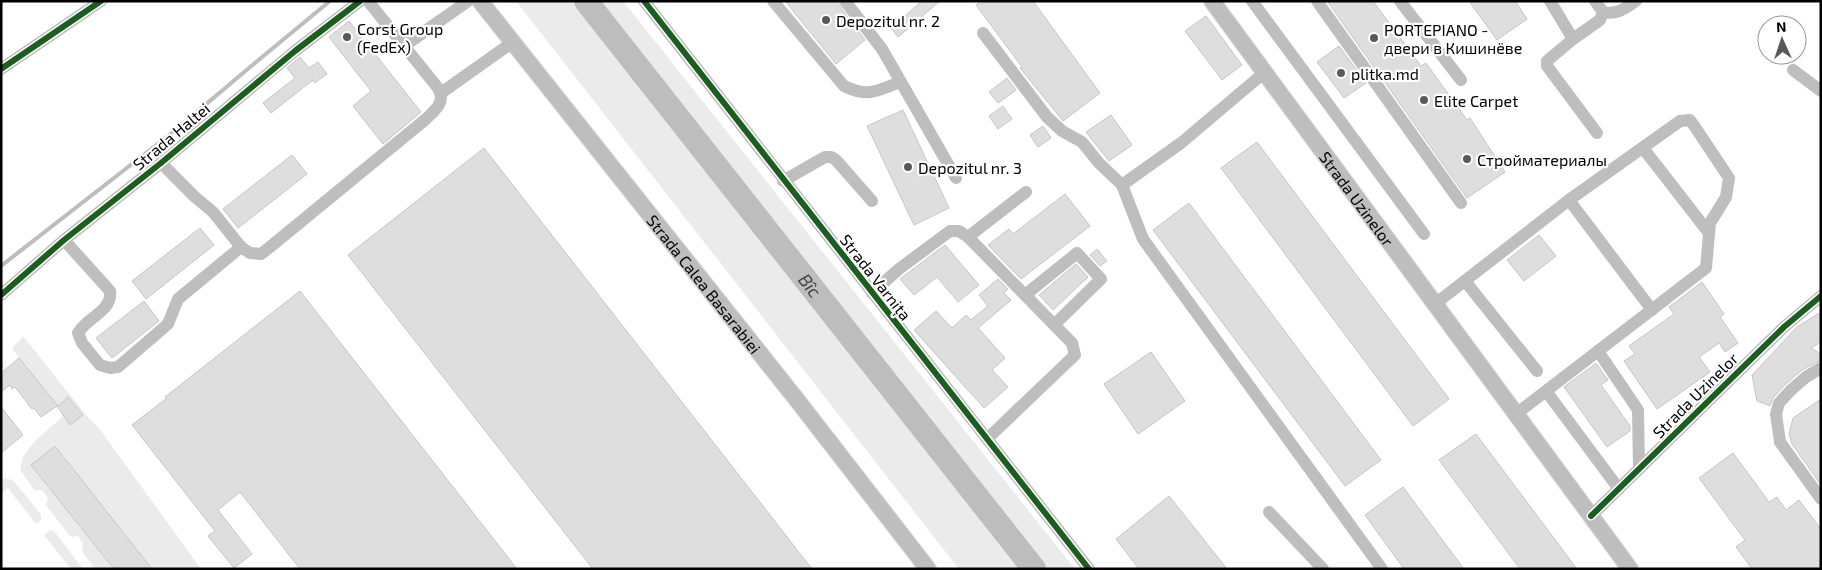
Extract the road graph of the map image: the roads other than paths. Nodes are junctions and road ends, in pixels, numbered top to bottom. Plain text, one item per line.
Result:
1 (101, 1) edge
2 (360, 1) edge
3 (368, 1) edge
4 (468, 1) edge
5 (480, 1) edge
6 (644, 1) edge
7 (773, 1) edge
8 (845, 1) edge
9 (1212, 1) edge
10 (1252, 1) edge
11 (1317, 1) edge
12 (1400, 1) edge
13 (1550, 1) edge
14 (1636, 1) edge
15 (1599, 6) edge
16 (983, 33) dead end
17 (1573, 39) junction
18 (513, 42) junction
19 (404, 46) junction
20 (1, 69) edge
21 (1793, 70) dead end
22 (1264, 72) junction
23 (1461, 80) dead end
24 (900, 82) junction
25 (1821, 91) edge
26 (441, 94) junction
27 (1597, 133) dead end
28 (1643, 148) junction
29 (161, 163) junction
30 (956, 178) dead end
31 (783, 180) junction
32 (1122, 185) junction
33 (1026, 192) dead end
34 (1569, 200) junction
35 (872, 201) dead end
36 (1461, 203) dead end
37 (1709, 233) junction
38 (1424, 234) dead end
39 (968, 237) junction
40 (64, 240) junction
41 (241, 247) junction
42 (1466, 280) junction
43 (872, 293) junction
44 (1, 295) edge
45 (1025, 295) junction
46 (1821, 296) edge
47 (1435, 304) junction
48 (1652, 310) junction
49 (1054, 325) junction
50 (1598, 351) junction
51 (1821, 368) edge
52 (1537, 371) dead end
53 (1546, 391) junction
54 (1516, 414) junction
55 (987, 439) junction
56 (1639, 469) junction
57 (1619, 489) junction
58 (1821, 498) edge
59 (1269, 512) dead end
60 (1591, 516) junction
61 (928, 569) edge
62 (1089, 569) edge
63 (1323, 569) edge
64 (1382, 569) edge
65 (1630, 569) edge

1 - 20 street
2 - 29 street, Strada Haltei
3 - 19 street
4 - 19 street
5 - 18 main road, Strada Calea Basarabiei
6 - 31 street, Strada Varnița
7 - 24 street
8 - 24 street
9 - 22 main road, Strada Uzinelor
10 - 38 street
11 - 36 street
12 - 23 street
13 - 17 street
14 - 15 street
15 - 17 street
16 - 32 street
17 - 27 street
18 - 26 street
18 - 61 main road, Strada Calea Basarabiei
19 - 26 street
21 - 25 street
22 - 32 street
22 - 47 main road, Strada Uzinelor
24 - 30 street
26 - 41 street
28 - 34 street
28 - 37 street
28 - 37 street
29 - 40 street, Strada Haltei
29 - 41 street
31 - 35 street
31 - 43 street, Strada Varnița
32 - 64 street
33 - 39 street
34 - 42 street
34 - 48 street
37 - 48 street
39 - 43 street
39 - 45 street
40 - 41 street
40 - 44 street, Strada Haltei
42 - 47 street
42 - 52 street
43 - 55 street, Strada Varnița
45 - 49 street
45 - 49 street
46 - 56 street, Strada Uzinelor
47 - 54 main road, Strada Uzinelor
48 - 50 street
49 - 55 street
50 - 53 street
50 - 56 street
51 - 58 street
53 - 54 street
53 - 57 street
54 - 60 main road, Strada Uzinelor
55 - 62 street, Strada Varnița
56 - 57 street, Strada Uzinelor
57 - 60 street, Strada Uzinelor
59 - 63 street
60 - 65 main road, Strada Uzinelor

